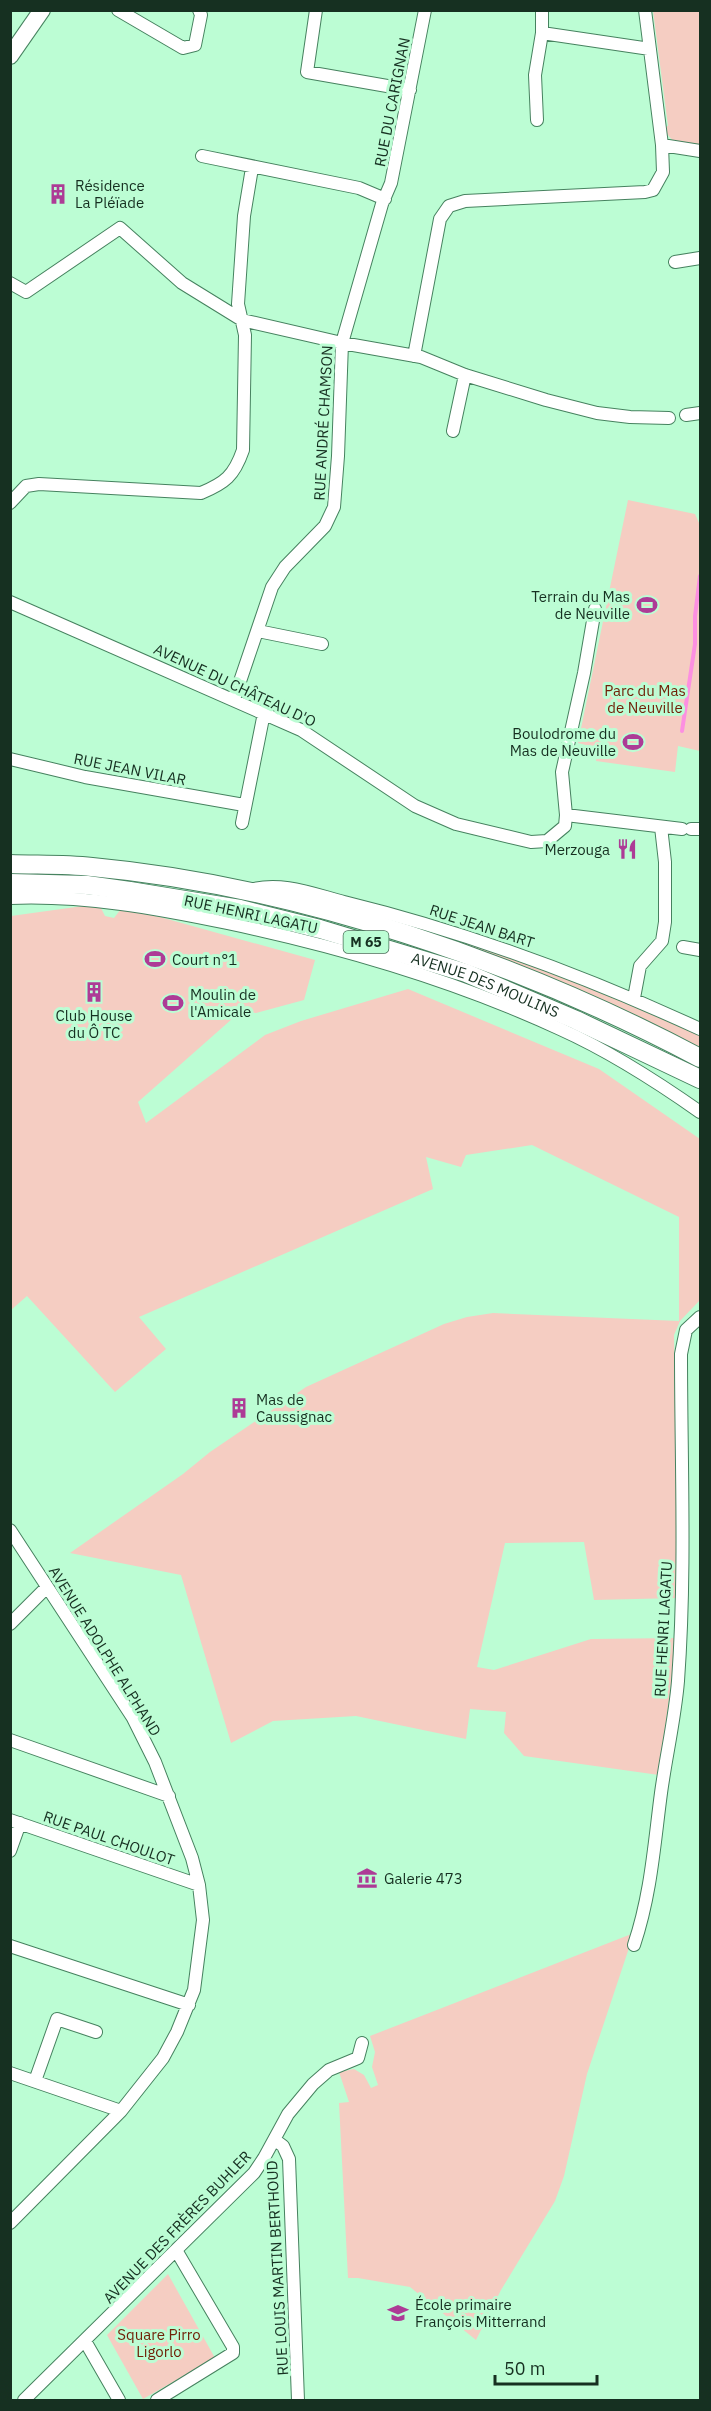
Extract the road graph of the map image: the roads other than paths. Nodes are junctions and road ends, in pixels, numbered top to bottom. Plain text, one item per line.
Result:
1 (42, 10) edge
2 (118, 10) edge
3 (316, 10) edge
4 (425, 10) edge
5 (542, 10) edge
6 (645, 10) edge
7 (214, 11) edge
8 (200, 13) edge
9 (542, 33) junction
10 (650, 49) junction
11 (10, 56) edge
12 (410, 90) junction
13 (537, 120) dead end
14 (662, 145) junction
15 (700, 151) edge
16 (201, 156) dead end
17 (252, 168) junction
18 (385, 198) junction
19 (700, 258) edge
20 (675, 262) dead end
21 (10, 283) edge
22 (242, 320) junction
23 (342, 343) junction
24 (414, 356) junction
25 (465, 375) junction
26 (700, 412) edge
27 (686, 415) dead end
28 (669, 418) dead end
29 (453, 431) dead end
30 (10, 503) edge
31 (10, 602) edge
32 (595, 609) dead end
33 (258, 631) junction
34 (322, 644) dead end
35 (234, 699) junction
36 (264, 713) junction
37 (10, 759) edge
38 (244, 805) junction
39 (566, 815) junction
40 (242, 823) dead end
41 (662, 827) junction
42 (691, 829) edge
43 (10, 864) edge
44 (10, 883) edge
45 (245, 891) junction
46 (10, 897) edge
47 (684, 947) dead end
48 (700, 950) edge
49 (634, 998) junction
50 (700, 1029) edge
51 (700, 1058) edge
52 (700, 1079) edge
53 (700, 1112) edge
54 (700, 1317) edge
55 (12, 1538) edge
56 (47, 1587) junction
57 (10, 1624) edge
58 (10, 1740) edge
59 (169, 1796) junction
60 (15, 1822) edge
61 (10, 1851) edge
62 (199, 1885) junction
63 (634, 1945) dead end
64 (10, 1946) edge
65 (189, 2005) junction
66 (96, 2032) dead end
67 (362, 2043) dead end
68 (10, 2073) edge
69 (35, 2081) junction
70 (121, 2111) junction
71 (275, 2140) junction
72 (16, 2210) edge
73 (10, 2223) edge
74 (176, 2250) junction
75 (85, 2341) junction
76 (24, 2400) edge
77 (119, 2400) edge
78 (157, 2400) edge
79 (298, 2400) edge

1 - 11 main road
2 - 8 street
3 - 12 street
4 - 12 street, RUE DU CARIGNAN
5 - 9 street
6 - 10 street
7 - 8 street
9 - 10 street
9 - 13 street
10 - 14 street
12 - 18 street, RUE DU CARIGNAN
14 - 15 street
14 - 24 street
16 - 17 street
17 - 18 street
17 - 22 street
18 - 23 street, RUE ANDRÉ CHAMSON
19 - 20 street
21 - 22 street
22 - 23 street
22 - 30 street
23 - 24 street
23 - 33 street, RUE ANDRÉ CHAMSON
24 - 25 street
25 - 28 street
25 - 29 street
26 - 27 street
31 - 35 street, AVENUE DU CHÂTEAU D'O
32 - 39 street
33 - 34 street
33 - 35 street, RUE ANDRÉ CHAMSON
35 - 36 street, AVENUE DU CHÂTEAU D'O
36 - 38 street
36 - 39 street, AVENUE DU CHÂTEAU D'O
37 - 38 street, RUE JEAN VILAR
38 - 40 street
39 - 41 street
41 - 42 street
41 - 49 street
43 - 45 main road, AVENUE DES MOULINS / M 65
44 - 52 main road, AVENUE DES MOULINS / M 65
45 - 49 street, RUE JEAN BART
45 - 51 main road, AVENUE DES MOULINS / M 65
46 - 53 street, RUE HENRI LAGATU
47 - 48 street
49 - 50 street, RUE JEAN BART
54 - 63 street, RUE HENRI LAGATU
55 - 56 street, AVENUE ADOLPHE ALPHAND
56 - 57 street
56 - 59 street, AVENUE ADOLPHE ALPHAND
58 - 59 street
59 - 62 street, AVENUE ADOLPHE ALPHAND
60 - 61 street
60 - 62 street, RUE PAUL CHOULOT
62 - 65 street, AVENUE ADOLPHE ALPHAND
64 - 65 street
65 - 70 street, AVENUE ADOLPHE ALPHAND
66 - 69 street
67 - 71 street, AVENUE DES FRÈRES BUHLER
68 - 69 street
69 - 70 street
70 - 72 street, AVENUE ADOLPHE ALPHAND
71 - 74 street, AVENUE DES FRÈRES BUHLER
71 - 79 street, RUE LOUIS MARTIN BERTHOUD
72 - 73 street, AVENUE ADOLPHE ALPHAND
74 - 75 street, AVENUE DES FRÈRES BUHLER
74 - 78 street
75 - 76 street, AVENUE DES FRÈRES BUHLER
75 - 77 street

